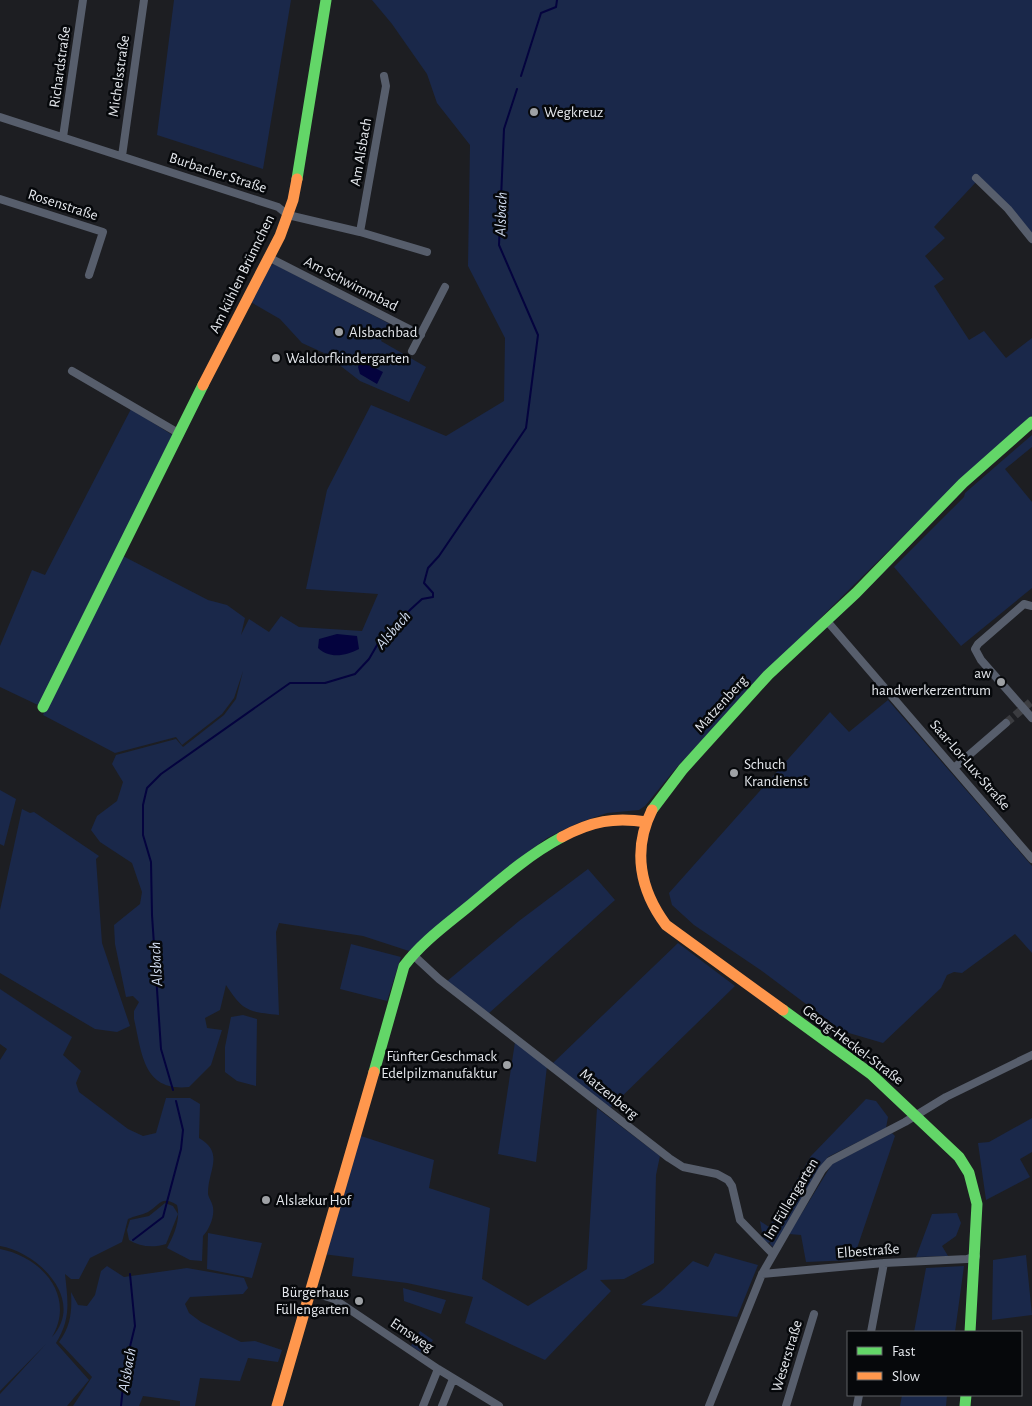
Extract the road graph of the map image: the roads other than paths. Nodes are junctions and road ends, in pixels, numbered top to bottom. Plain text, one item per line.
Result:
1 (83, 0) edge
2 (144, 0) edge
3 (326, 0) edge
4 (384, 76) dead end
5 (0, 117) edge
6 (63, 137) junction
7 (122, 156) junction
8 (976, 178) dead end
9 (0, 199) edge
10 (288, 215) junction
11 (360, 232) junction
12 (1032, 239) edge
13 (427, 252) dead end
14 (270, 258) junction
15 (89, 275) dead end
16 (445, 287) dead end
17 (421, 335) junction
18 (412, 351) dead end
19 (72, 371) dead end
20 (1032, 422) edge
21 (180, 434) junction
22 (1032, 606) edge
23 (827, 621) junction
24 (42, 708) dead end
25 (1032, 718) edge
26 (1006, 723) tunnel mouth
27 (954, 768) junction
28 (647, 822) junction
29 (1032, 859) edge
30 (412, 954) junction
31 (1032, 1055) edge
32 (916, 1114) junction
33 (773, 1254) junction
34 (976, 1256) junction
35 (884, 1263) junction
36 (762, 1274) junction
37 (308, 1291) junction
38 (814, 1314) dead end
39 (871, 1331) edge
40 (970, 1331) edge
41 (438, 1369) junction
42 (454, 1379) junction
43 (276, 1406) edge
44 (423, 1406) edge
45 (442, 1406) edge
46 (499, 1406) edge
47 (709, 1406) edge
48 (786, 1406) edge

1 - 6 street, Richardstraße
2 - 7 street, Michelsstraße
3 - 10 street, Am kühlen Brünnchen
4 - 11 street, Am Alsbach
5 - 6 street, Burbacher Straße
6 - 7 street, Burbacher Straße
7 - 10 street, Burbacher Straße
8 - 12 street
9 - 15 street, Rosenstraße
10 - 11 street, Burbacher Straße
10 - 14 street, Am kühlen Brünnchen
11 - 13 street, Burbacher Straße
14 - 17 street, Am Schwimmbad
14 - 21 street, Am kühlen Brünnchen
16 - 17 street
17 - 18 street
19 - 21 street
20 - 23 street, Matzenberg
21 - 24 street, Am kühlen Brünnchen
22 - 25 street
23 - 27 street, Saar-Lor-Lux-Straße
23 - 28 street, Matzenberg
26 - 27 street
27 - 29 street, Saar-Lor-Lux-Straße
28 - 30 street
28 - 32 street, Georg-Heckel-Straße
30 - 33 street, Matzenberg
30 - 37 street
31 - 32 street, Im Füllengarten
32 - 33 street, Im Füllengarten
32 - 34 street, Georg-Heckel-Straße
33 - 36 street, Im Füllengarten
34 - 35 street, Elbestraße
34 - 40 street, Georg-Heckel-Straße
35 - 36 street, Elbestraße
35 - 39 street
36 - 47 street, Im Füllengarten
37 - 41 street, Emsweg
37 - 43 street
38 - 48 street, Weserstraße
41 - 42 street, Emsweg
41 - 44 street
42 - 45 street
42 - 46 street, Emsweg

